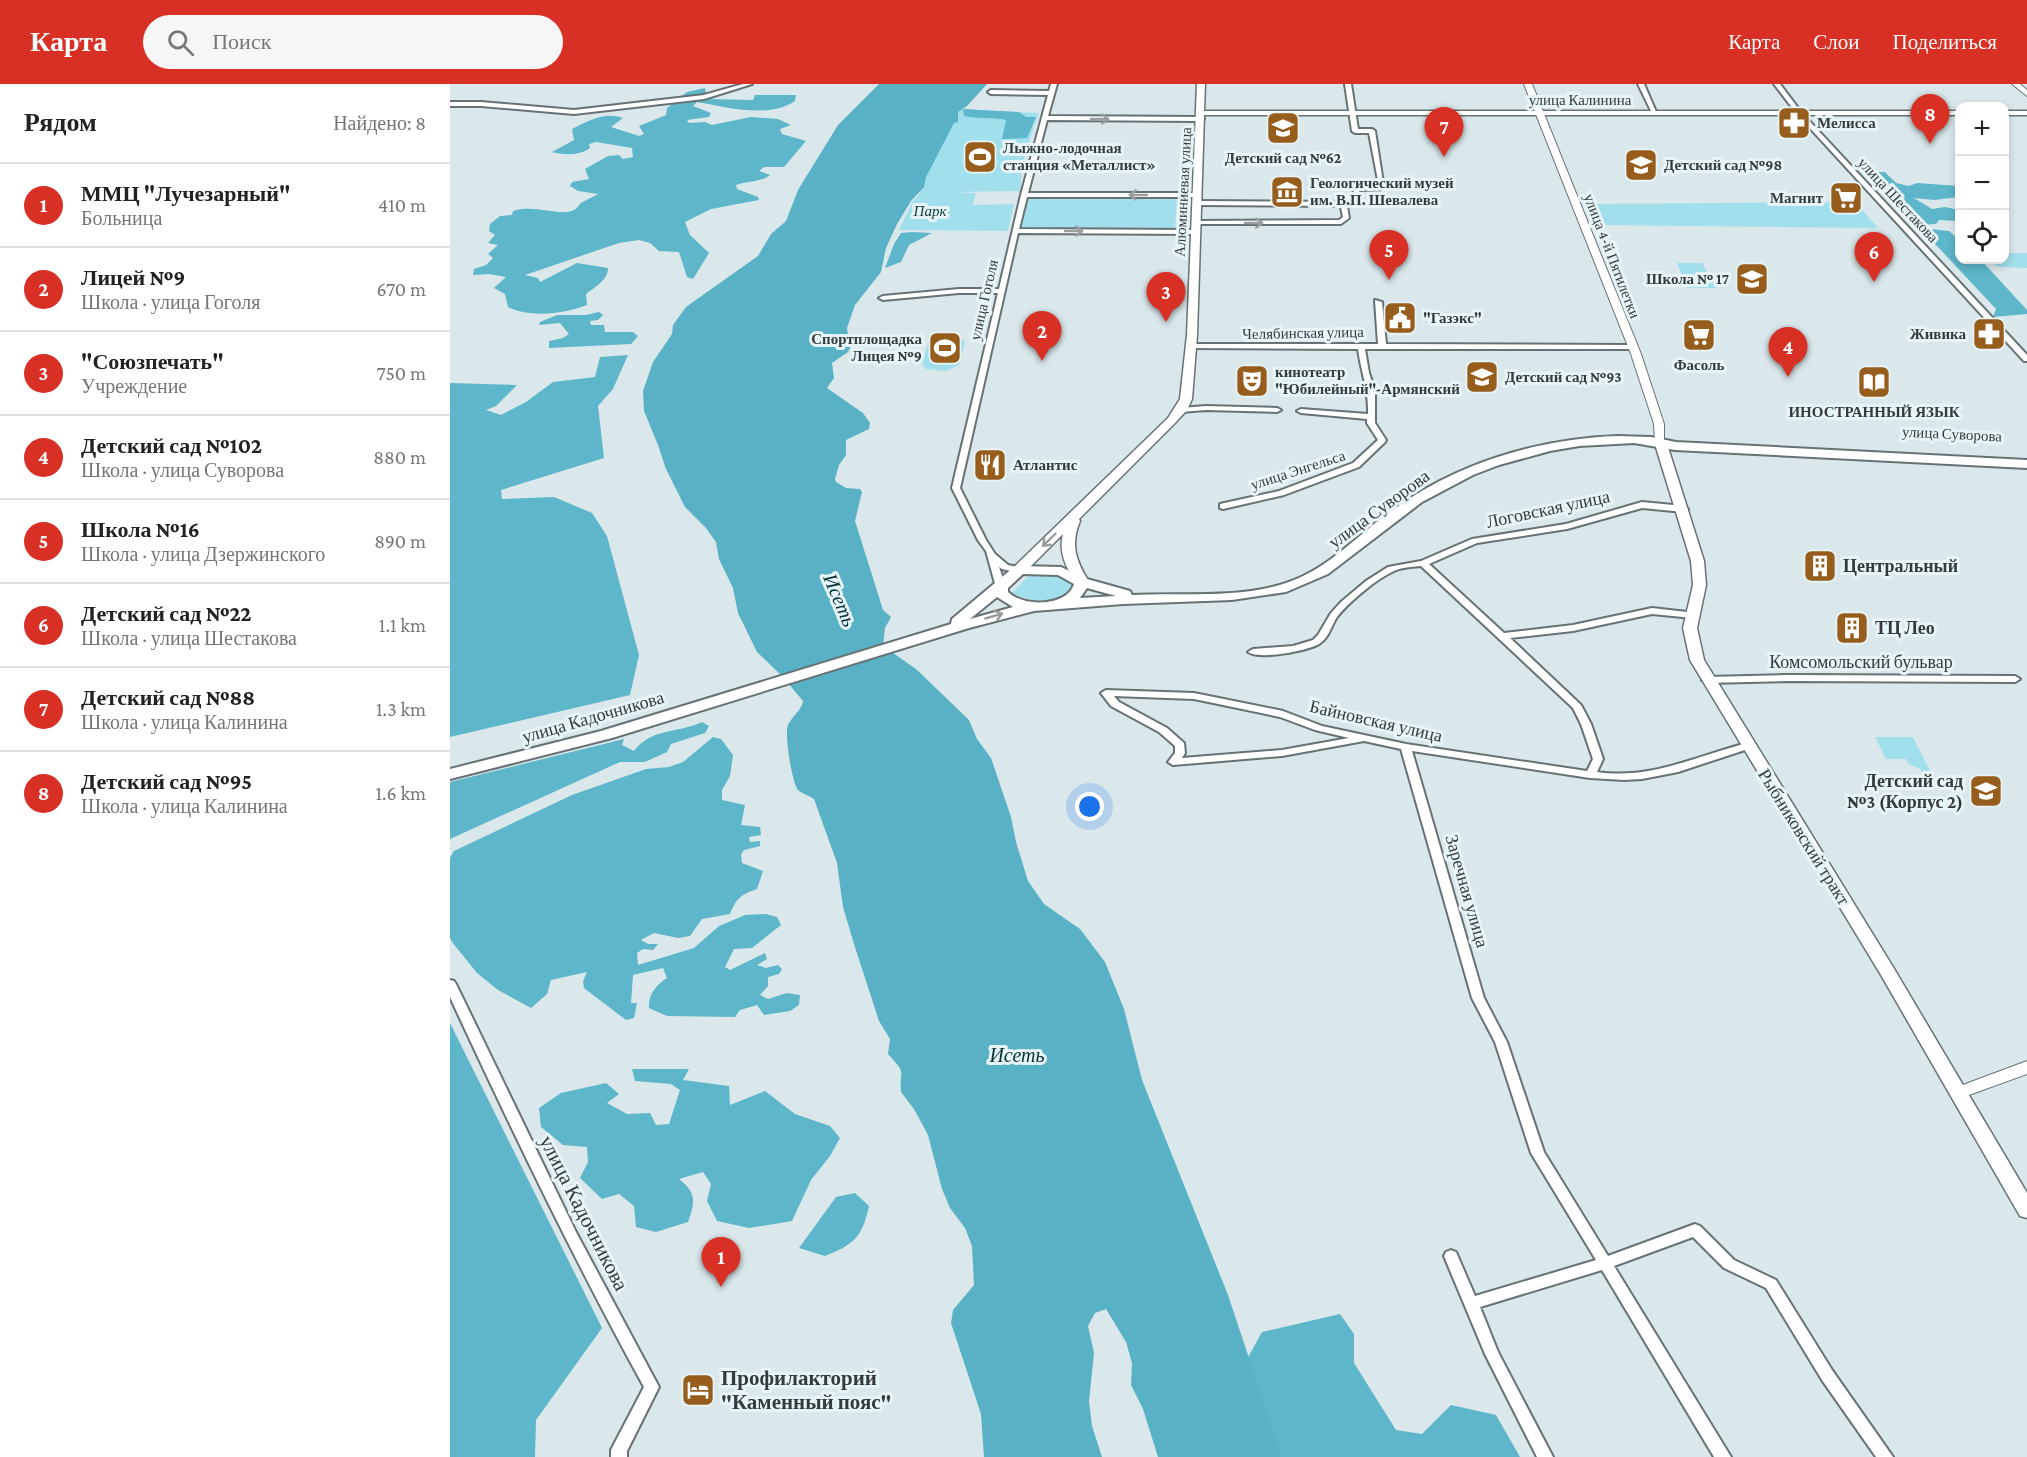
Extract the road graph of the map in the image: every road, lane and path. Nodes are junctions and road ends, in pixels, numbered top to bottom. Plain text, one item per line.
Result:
1 (749, 84) edge
2 (1054, 84) edge
3 (1201, 84) edge
4 (1348, 84) edge
5 (1528, 84) edge
6 (1641, 84) edge
7 (1777, 84) edge
8 (2016, 84) edge
9 (991, 92) dead end
10 (1050, 93) junction
11 (2027, 94) edge
12 (450, 104) edge
13 (1352, 113) junction
14 (1539, 113) junction
15 (1655, 113) junction
16 (1799, 113) junction
17 (1955, 113) edge
18 (2009, 113) edge
19 (2027, 113) edge
20 (1201, 116) junction
21 (1044, 118) junction
22 (1024, 195) junction
23 (1197, 199) junction
24 (1340, 204) junction
25 (1195, 227) junction
26 (1015, 231) junction
27 (1001, 291) junction
28 (883, 298) dead end
29 (1378, 302) dead end
30 (1361, 345) junction
31 (1382, 345) junction
32 (1191, 346) junction
33 (1631, 347) junction
34 (2027, 358) edge
35 (1184, 404) junction
36 (1206, 408) junction
37 (1277, 410) dead end
38 (1301, 411) dead end
39 (1371, 417) junction
40 (1660, 441) junction
41 (2027, 454) edge
42 (2027, 464) edge
43 (1223, 506) dead end
44 (1684, 509) junction
45 (1080, 511) junction
46 (990, 551) junction
47 (1423, 563) junction
48 (1018, 570) junction
49 (1082, 582) junction
50 (1000, 587) junction
51 (1155, 598) junction
52 (1046, 604) junction
53 (1693, 615) junction
54 (1501, 636) junction
55 (916, 640) junction
56 (1253, 652) dead end
57 (2015, 679) dead end
58 (1707, 680) junction
59 (1364, 738) junction
60 (1747, 746) junction
61 (1406, 747) junction
62 (450, 774) edge
63 (1590, 775) junction
64 (450, 984) edge
65 (2027, 1067) edge
66 (1958, 1093) junction
67 (2027, 1210) edge
68 (1451, 1256) dead end
69 (1605, 1263) junction
70 (1470, 1304) junction
71 (619, 1457) edge
72 (1545, 1457) edge
73 (1723, 1457) edge
74 (1885, 1457) edge

1 - 12 street
2 - 10 street, улица Гоголя
3 - 20 main road, Алюминиевая улица
4 - 13 street
5 - 14 street, улица 4-й Пятилетки
6 - 15 street
7 - 16 street, улица Шестакова
8 - 11 street
9 - 10 street
10 - 21 street, улица Гоголя
13 - 14 main road, улица Калинина
13 - 20 main road, улица Калинина
13 - 24 street
14 - 15 main road, улица Калинина
14 - 33 street, улица 4-й Пятилетки
15 - 16 main road, улица Калинина
16 - 17 main road, улица Калинина
16 - 34 street, улица Шестакова
18 - 19 main road
21 -> 20 street, улица Калинина
20 - 23 main road, Алюминиевая улица
21 - 22 street, улица Гоголя
23 -> 22 street
22 - 26 street, улица Гоголя
23 - 24 street
23 - 25 main road, Алюминиевая улица
25 -> 24 street
26 -> 25 street
25 - 32 main road, Алюминиевая улица
26 - 27 street, улица Гоголя
27 - 28 street
27 - 46 street, улица Гоголя
29 - 31 street
30 - 31 street, Челябинская улица
30 - 32 street, Челябинская улица
30 - 39 street
31 - 33 street, Челябинская улица
32 - 35 main road, Алюминиевая улица
33 - 40 street, улица 4-й Пятилетки
35 - 36 street
35 - 36 street
35 - 45 main road
36 - 37 street
38 - 39 street
39 - 43 street, улица Энгельса
40 - 41 main road, улица Суворова
40 - 42 main road, улица Суворова
40 - 44 main road, Рыбниковский тракт
40 - 51 main road, улица Суворова
44 - 47 street, Логовская улица
44 - 53 main road, Рыбниковский тракт
45 -> 48 main road
45 - 49 main road
46 - 48 street
46 - 50 street, улица Гоголя
47 - 54 street
47 - 56 street, Логовская улица
48 - 49 main road
48 - 50 main road
49 - 51 main road
49 - 52 main road
50 - 52 main road
50 - 55 main road
51 - 52 main road
55 -> 52 main road
53 - 54 street
53 - 58 main road, Рыбниковский тракт
54 - 63 street
55 - 62 main road, улица Кадочникова
57 - 58 street, Комсомольский бульвар
58 - 60 main road, Рыбниковский тракт
59 - 59 street, Байновская улица
59 - 61 street, Байновская улица
60 - 63 street, Байновская улица
60 - 66 main road, Рыбниковский тракт
61 - 63 street, Байновская улица
61 - 69 street, Заречная улица
64 - 71 street, улица Кадочникова
65 - 66 street
66 - 67 main road, Рыбниковский тракт
68 - 70 street
69 - 70 street
69 - 73 street, Заречная улица
69 - 74 street
70 - 72 street

